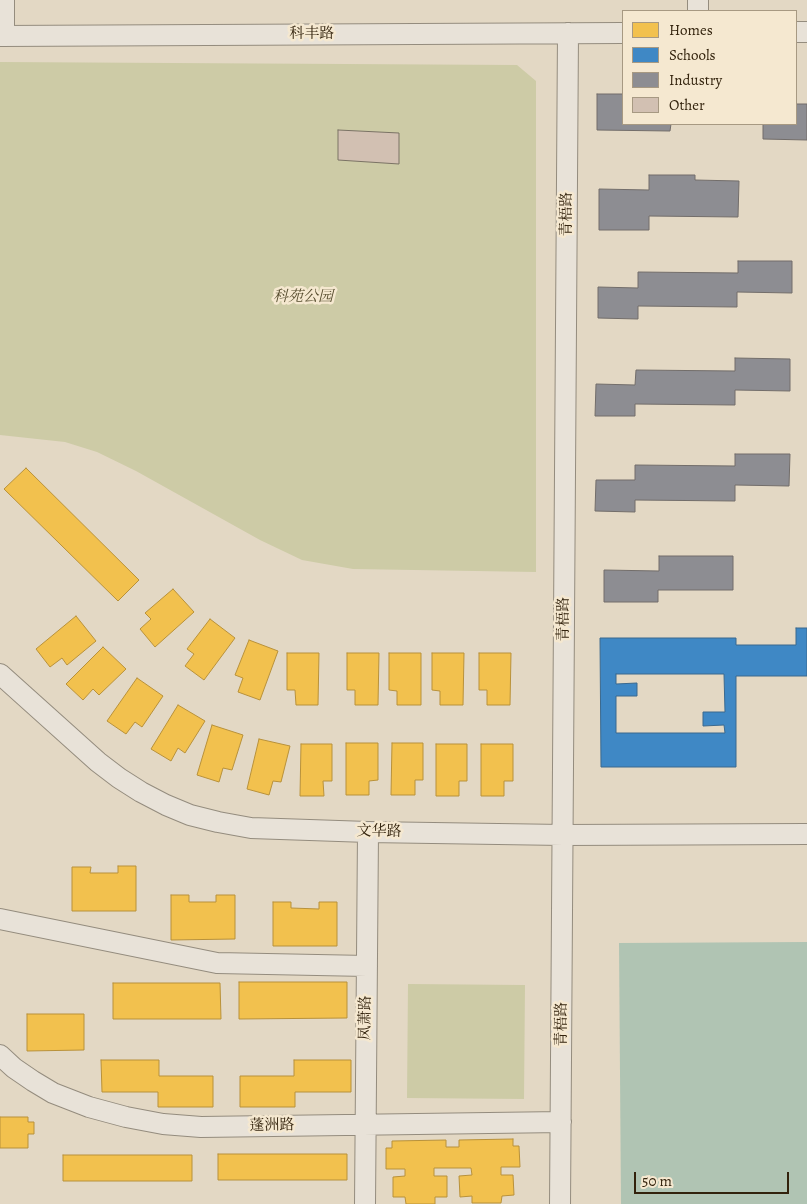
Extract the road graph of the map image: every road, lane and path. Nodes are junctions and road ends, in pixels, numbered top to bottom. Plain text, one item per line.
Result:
1 (4, 0) edge
2 (568, 33) junction
3 (622, 33) edge
4 (2, 36) edge
5 (0, 674) edge
6 (368, 832) junction
7 (807, 834) edge
8 (563, 835) junction
9 (0, 919) edge
10 (367, 966) junction
11 (0, 1055) edge
12 (561, 1122) junction
13 (365, 1125) junction
14 (365, 1204) edge
15 (560, 1204) edge

1 - 4 street
2 - 3 street, 科丰路
2 - 4 street, 科丰路
2 - 8 street, 青梧路
5 - 6 street, 文华路
6 - 8 street, 文华路
6 - 10 street, 凤萧路
7 - 8 street, 文华路
8 - 12 street, 青梧路
9 - 10 street
10 - 13 street, 凤萧路
11 - 13 street, 蓬洲路
12 - 13 street, 蓬洲路
12 - 15 street, 青梧路
13 - 14 street, 凤萧路

